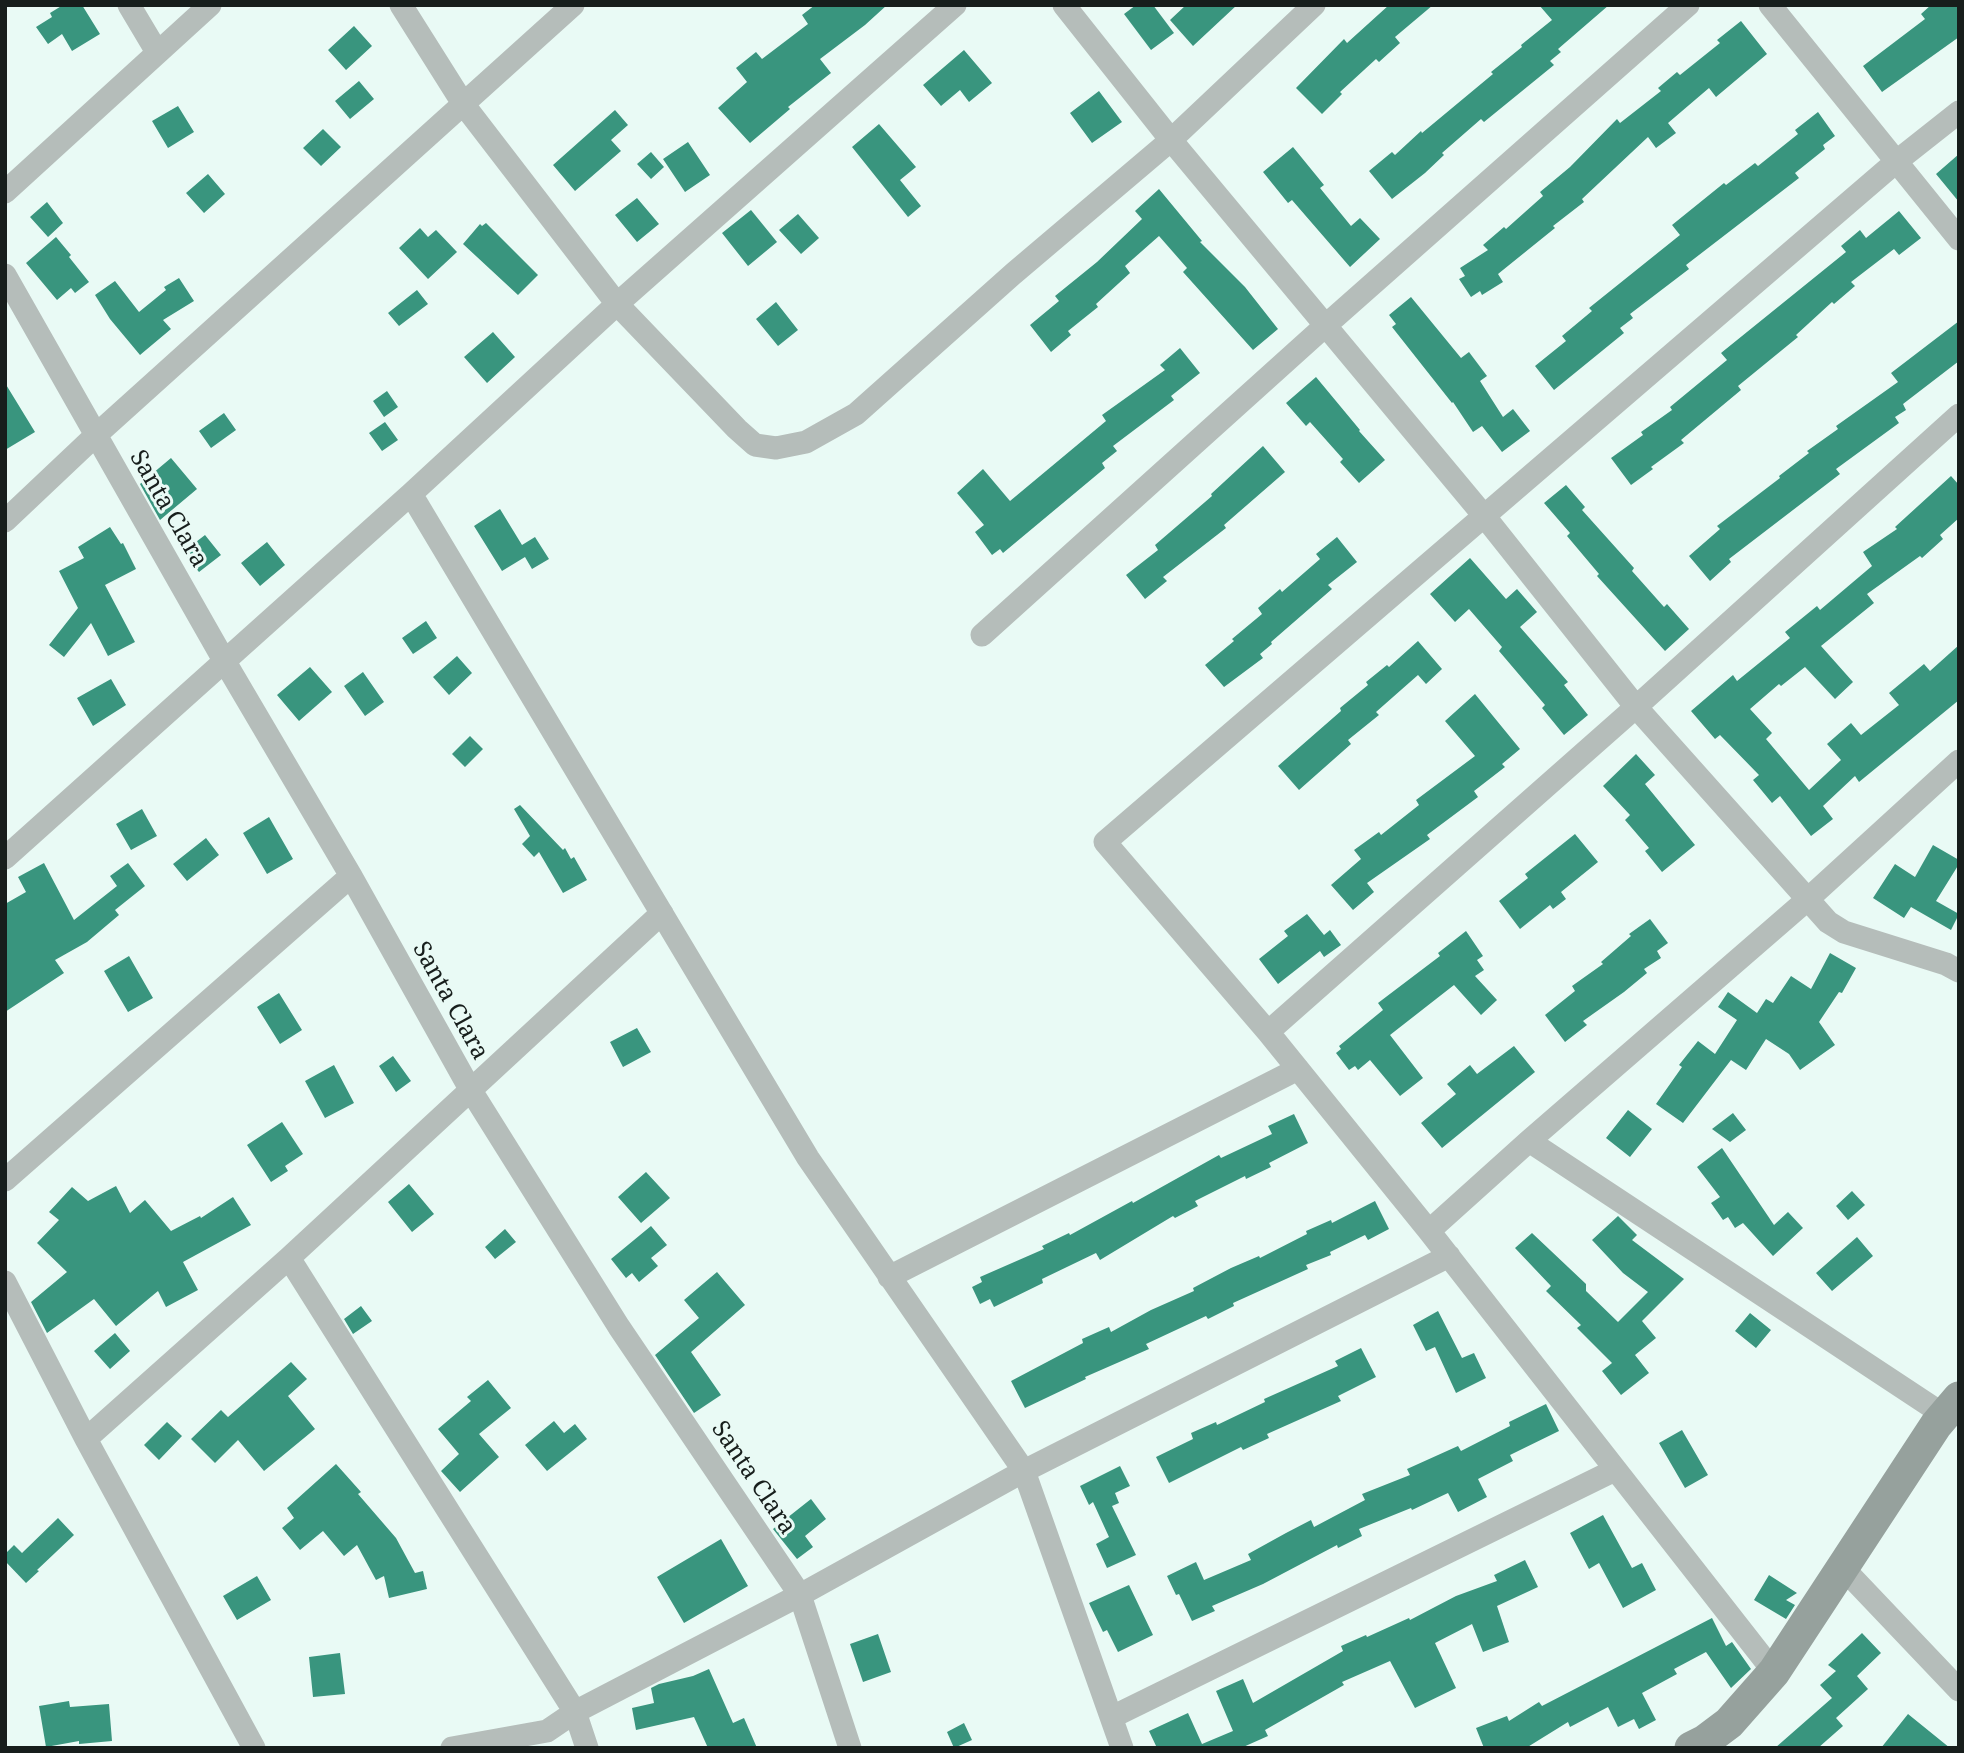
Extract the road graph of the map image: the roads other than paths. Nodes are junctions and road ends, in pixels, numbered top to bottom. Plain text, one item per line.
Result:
1 (130, 5) edge
2 (210, 5) edge
3 (401, 5) edge
4 (573, 5) edge
5 (955, 5) edge
6 (1064, 5) edge
7 (1314, 5) edge
8 (1688, 5) edge
9 (1770, 5) edge
10 (157, 52) junction
11 (464, 105) junction
12 (1959, 112) edge
13 (1171, 139) junction
14 (1897, 161) junction
15 (5, 192) edge
16 (1959, 239) edge
17 (5, 275) edge
18 (617, 303) junction
19 (1325, 326) junction
20 (1959, 415) edge
21 (96, 435) junction
22 (411, 494) junction
23 (1485, 517) junction
24 (5, 521) edge
25 (982, 635) dead end
26 (225, 662) junction
27 (1636, 707) junction
28 (1959, 761) edge
29 (5, 858) edge
30 (351, 876) junction
31 (1808, 900) junction
32 (662, 913) junction
33 (1959, 971) edge
34 (1268, 1032) junction
35 (1298, 1069) junction
36 (470, 1089) junction
37 (1529, 1141) junction
38 (5, 1180) edge
39 (1429, 1231) junction
40 (1449, 1256) junction
41 (289, 1258) junction
42 (889, 1277) junction
43 (5, 1282) edge
44 (1952, 1407) edge
45 (86, 1439) junction
46 (1615, 1470) junction
47 (1024, 1471) junction
48 (1842, 1567) junction
49 (800, 1595) junction
50 (1774, 1672) junction
51 (1959, 1690) edge
52 (575, 1712) junction
53 (1112, 1717) junction
54 (254, 1748) edge
55 (452, 1748) edge
56 (587, 1748) edge
57 (850, 1748) edge
58 (1122, 1748) edge
59 (1691, 1748) edge

1 - 10 street
2 - 10 street
3 - 11 street
4 - 11 street
5 - 18 street
6 - 13 street
7 - 13 street
8 - 19 street
9 - 14 street
10 - 15 street
11 - 18 street
11 - 21 street
12 - 14 street
13 - 18 street
13 - 19 street
14 - 16 street
14 - 23 street
17 - 21 street, Santa Clara
18 - 22 street
19 - 23 street
19 - 25 street
20 - 27 street
21 - 24 street
21 - 26 street, Santa Clara
22 - 26 street
22 - 32 street
23 - 27 street
23 - 34 street
26 - 29 street
26 - 30 street, Santa Clara
27 - 31 street
27 - 34 street
28 - 31 street
30 - 36 street, Santa Clara
30 - 38 street
31 - 33 street
31 - 37 street
32 - 36 street
32 - 42 street
34 - 35 street
35 - 39 street
35 - 42 street
36 - 41 street
36 - 49 street, Santa Clara
37 - 39 street
37 - 44 street
39 - 40 street
40 - 46 street
40 - 47 street
41 - 45 street
41 - 52 street
42 - 47 street
43 - 45 street
44 - 48 main road
45 - 54 street
46 - 50 street
46 - 53 street
47 - 49 street
47 - 53 street
48 - 50 main road
48 - 51 street
49 - 52 street
49 - 57 street, Santa Clara
50 - 59 main road
52 - 55 street
52 - 56 street
53 - 58 street

